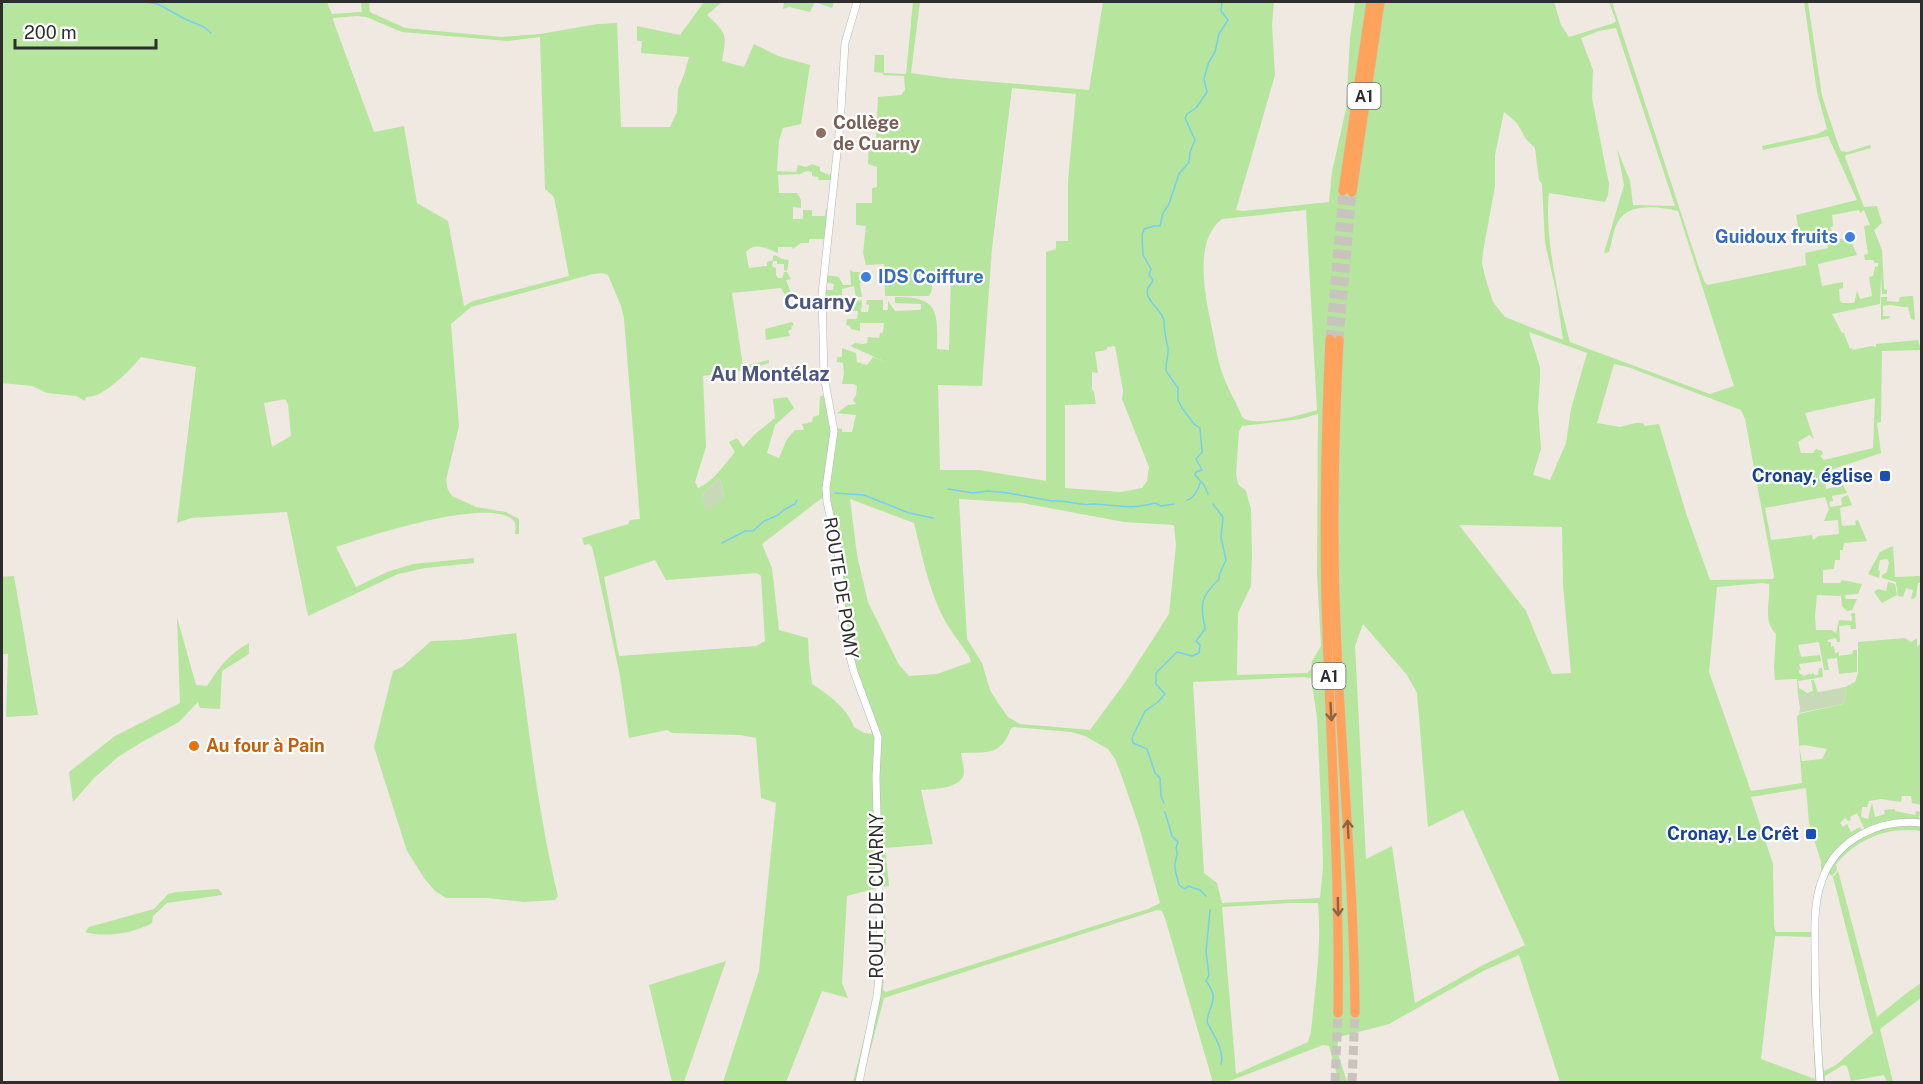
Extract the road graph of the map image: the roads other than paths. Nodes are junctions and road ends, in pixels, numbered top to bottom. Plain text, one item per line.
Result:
1 (857, 2) edge
2 (1371, 2) edge
3 (1380, 2) edge
4 (878, 743) joint
5 (1922, 823) edge
6 (1338, 1013) tunnel mouth
7 (1355, 1014) tunnel mouth
8 (859, 1083) edge
9 (1820, 1083) edge

1 - 4 street, ROUTE DE POMY
2 - 3 highway, A1
4 - 8 street, ROUTE DE CUARNY
5 - 9 street
7 -> 6 highway, A1

